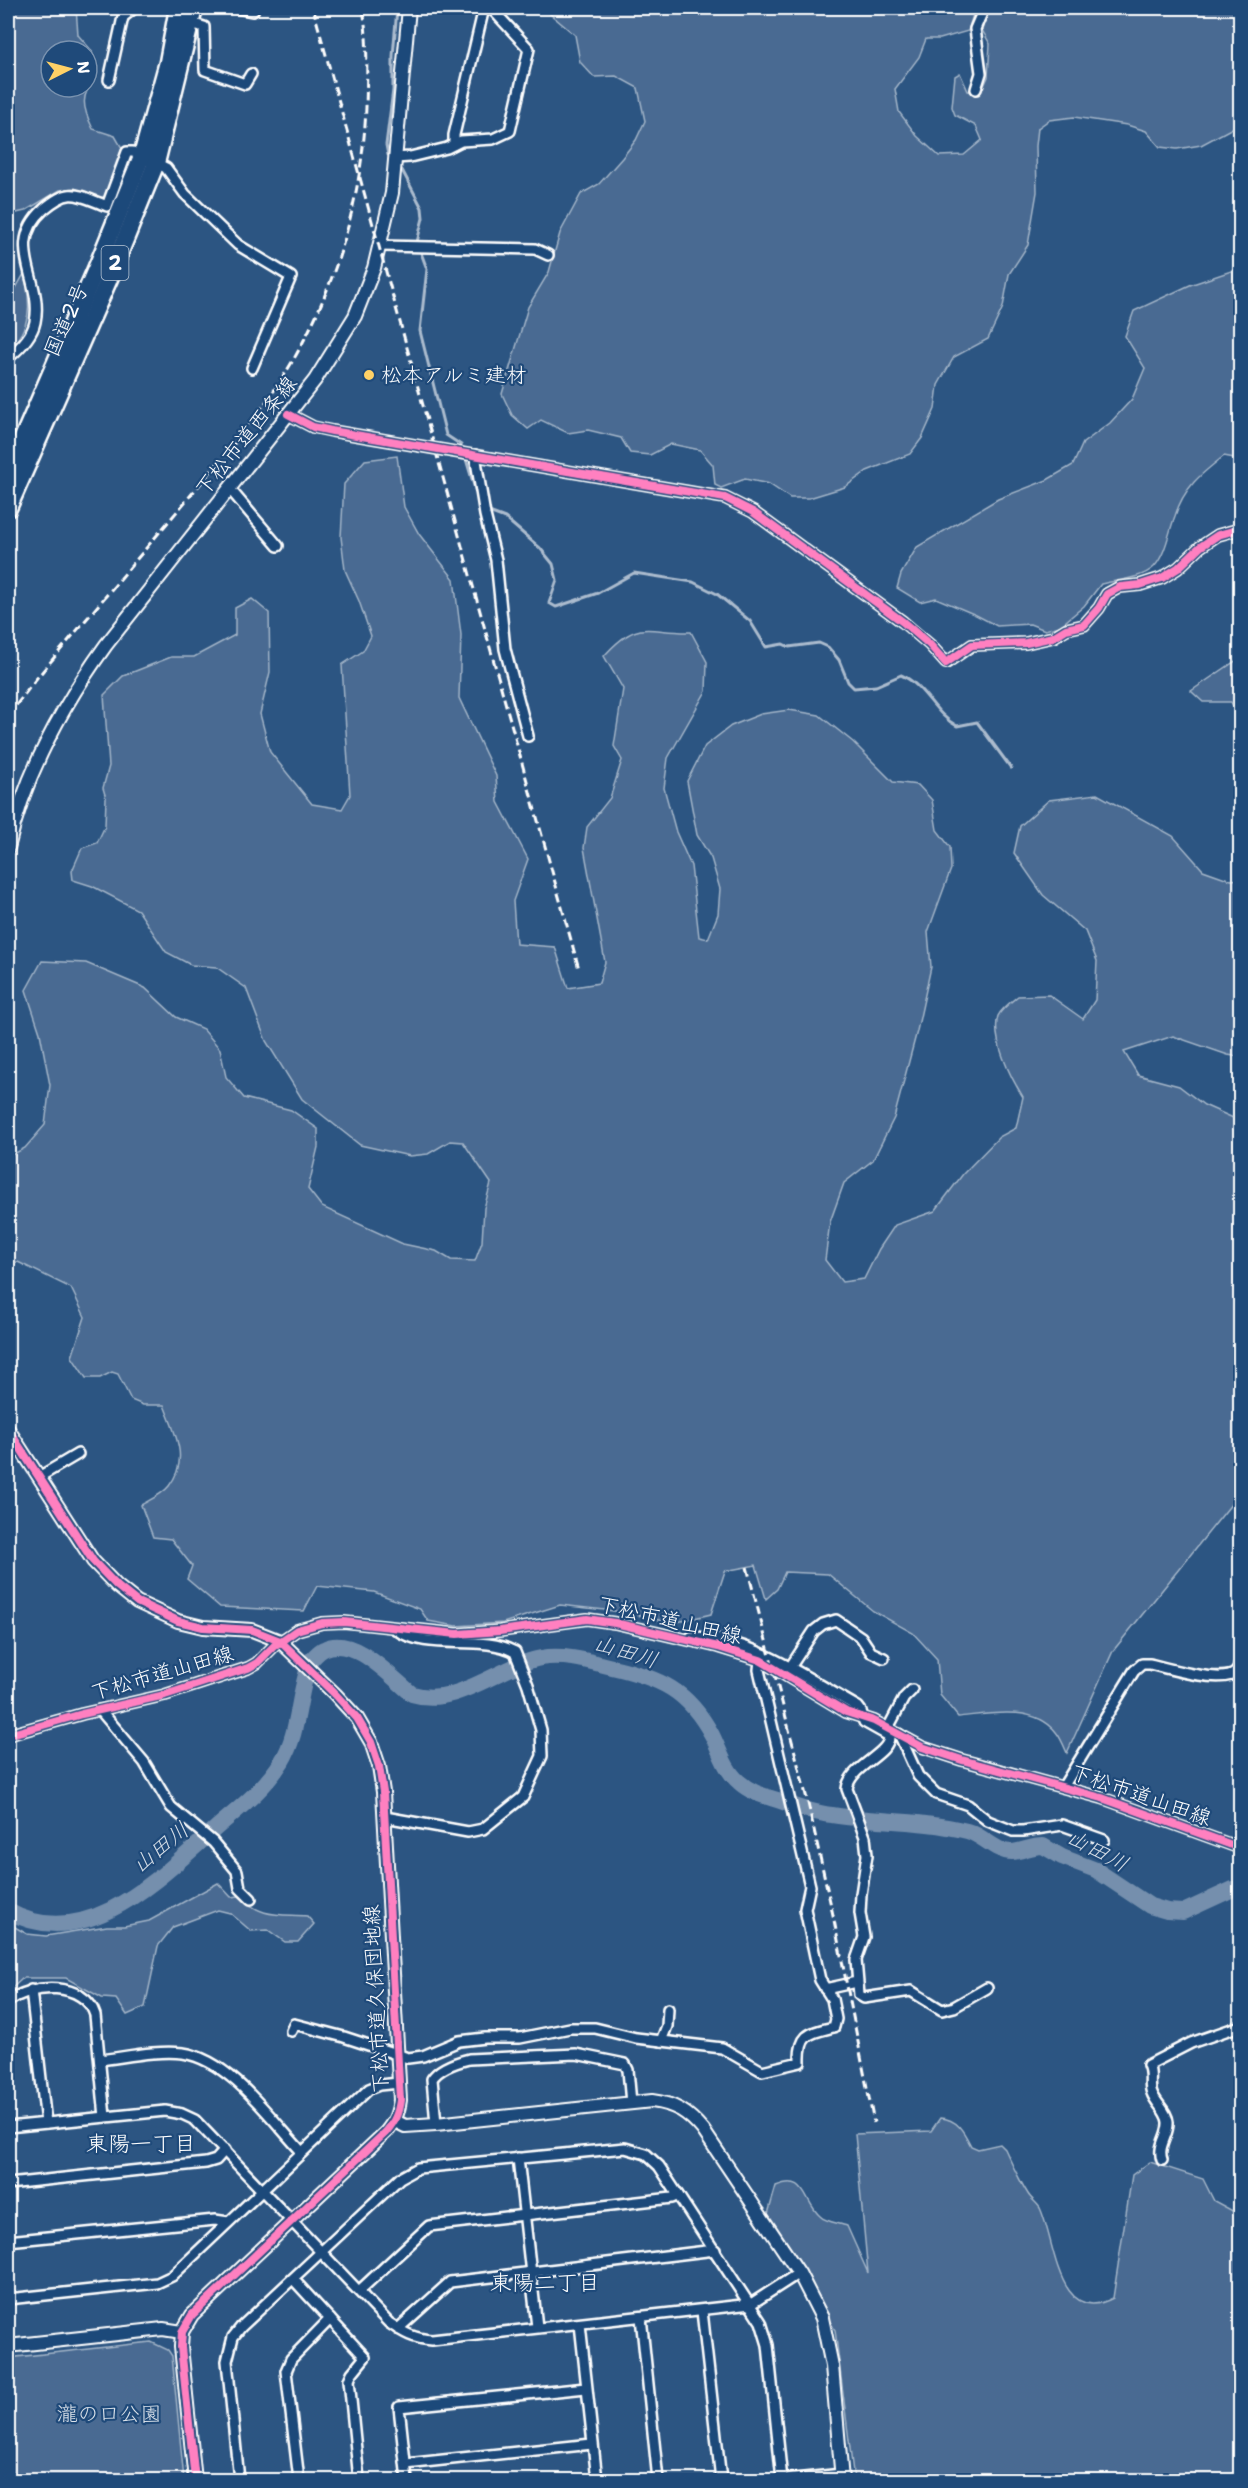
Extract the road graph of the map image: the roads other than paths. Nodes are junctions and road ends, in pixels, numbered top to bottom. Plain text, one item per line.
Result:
1 (134, 8) edge
2 (178, 8) edge
3 (237, 8) edge
4 (409, 8) edge
5 (484, 8) edge
6 (491, 8) edge
7 (984, 8) edge
8 (253, 11) dead end
9 (192, 15) edge
10 (251, 75) dead end
11 (109, 80) dead end
12 (976, 89) dead end
13 (454, 144) junction
14 (395, 158) junction
15 (149, 159) junction
16 (381, 246) junction
17 (548, 255) dead end
18 (8, 358) edge
19 (252, 368) dead end
20 (288, 414) junction
21 (475, 455) junction
22 (8, 473) edge
23 (229, 488) junction
24 (8, 508) edge
25 (1240, 529) edge
26 (278, 546) dead end
27 (528, 736) dead end
28 (8, 848) edge
29 (8, 1429) edge
30 (78, 1454) dead end
31 (39, 1477) junction
32 (393, 1628) junction
33 (682, 1640) junction
34 (280, 1641) junction
35 (884, 1658) dead end
36 (760, 1660) junction
37 (1240, 1663) edge
38 (789, 1669) junction
39 (912, 1690) dead end
40 (100, 1710) junction
41 (863, 1718) junction
42 (888, 1728) junction
43 (898, 1734) junction
44 (8, 1735) edge
45 (1064, 1787) junction
46 (385, 1817) junction
47 (1104, 1840) dead end
48 (1240, 1848) edge
49 (251, 1899) dead end
50 (857, 1982) junction
51 (987, 1988) dead end
52 (825, 1989) junction
53 (31, 1990) junction
54 (8, 2002) edge
55 (668, 2009) dead end
56 (1240, 2025) edge
57 (291, 2031) dead end
58 (661, 2042) junction
59 (397, 2056) junction
60 (99, 2060) junction
61 (399, 2083) junction
62 (631, 2103) junction
63 (105, 2117) junction
64 (395, 2121) junction
65 (46, 2123) junction
66 (436, 2124) junction
67 (8, 2127) edge
68 (225, 2150) junction
69 (302, 2152) junction
70 (519, 2158) junction
71 (1162, 2160) dead end
72 (8, 2184) edge
73 (263, 2190) junction
74 (678, 2195) junction
75 (524, 2214) junction
76 (292, 2221) junction
77 (228, 2222) junction
78 (8, 2241) edge
79 (715, 2250) junction
80 (321, 2251) junction
81 (531, 2271) junction
82 (800, 2273) junction
83 (293, 2279) junction
84 (359, 2291) junction
85 (8, 2299) edge
86 (751, 2304) junction
87 (702, 2310) junction
88 (641, 2317) junction
89 (330, 2319) junction
90 (580, 2324) junction
91 (537, 2327) junction
92 (398, 2330) junction
93 (182, 2332) junction
94 (8, 2346) edge
95 (586, 2388) junction
96 (592, 2444) junction
97 (406, 2464) junction
98 (842, 2477) edge
99 (195, 2481) edge
100 (239, 2481) edge
101 (299, 2481) edge
102 (359, 2481) edge
103 (407, 2481) edge
104 (597, 2481) edge
105 (658, 2481) edge
106 (721, 2481) edge
107 (784, 2481) edge

1 - 11 street
2 - 15 highway, 国道2号 / 2
3 - 8 street
4 - 14 street, 下松市道西条線
5 - 13 street
6 - 13 street
7 - 12 street
9 - 10 street
9 - 15 highway, 国道2号 / 2
13 - 14 street
14 - 16 street, 下松市道西条線
15 - 18 street
15 - 19 street
15 - 22 highway, 国道2号 / 2
15 - 24 highway, 国道2号 / 2
16 - 17 street
16 - 20 street, 下松市道西条線
20 - 21 street
20 - 23 street, 下松市道西条線
21 - 25 street
21 - 27 street
23 - 26 street
23 - 28 street, 下松市道西条線
29 - 31 street
30 - 31 street
31 - 34 street
32 - 33 street, 下松市道山田線
32 - 34 street, 下松市道山田線
32 - 46 street
33 - 36 street, 下松市道山田線
33 - 38 street
34 - 40 street, 下松市道山田線
34 - 46 street, 下松市道久保団地線
35 - 38 street
36 - 41 street, 下松市道山田線
36 - 52 street
37 - 45 street
38 - 41 street
39 - 42 street
40 - 44 street, 下松市道山田線
40 - 49 street
41 - 42 street, 下松市道山田線
41 - 50 street
42 - 43 street, 下松市道山田線
43 - 45 street, 下松市道山田線
43 - 47 street
45 - 48 street, 下松市道山田線
46 - 59 street, 下松市道久保団地線
50 - 51 street
50 - 52 street
52 - 58 street
53 - 54 street
53 - 60 street
53 - 65 street
55 - 58 street
56 - 71 street
57 - 59 street
58 - 59 street
59 - 61 street, 下松市道久保団地線
60 - 63 street
60 - 69 street
61 - 64 street, 下松市道久保団地線
61 - 69 street
62 - 66 street
62 - 66 street
62 - 82 street
63 - 65 street
63 - 68 street
64 - 66 street
64 - 76 street, 下松市道久保団地線
65 - 67 street
68 - 72 street
68 - 73 street
69 - 73 street
70 - 74 street
70 - 75 street
70 - 80 street
73 - 76 street
73 - 77 street
74 - 75 street
74 - 79 street
75 - 81 street
75 - 84 street
76 - 80 street
76 - 93 street, 下松市道久保団地線
77 - 78 street
77 - 85 street
79 - 81 street
79 - 86 street
80 - 83 street
80 - 84 street
81 - 91 street
81 - 92 street
82 - 86 street
82 - 98 street
83 - 89 street
83 - 100 street
84 - 92 street
86 - 87 street
86 - 107 street
87 - 88 street
87 - 106 street
88 - 90 street
88 - 105 street
89 - 101 street
89 - 102 street
90 - 91 street
90 - 95 street
91 - 92 street
93 - 94 street
93 - 99 street
95 - 96 street
95 - 97 street
96 - 97 street
96 - 104 street
97 - 103 street
98 - 107 street

